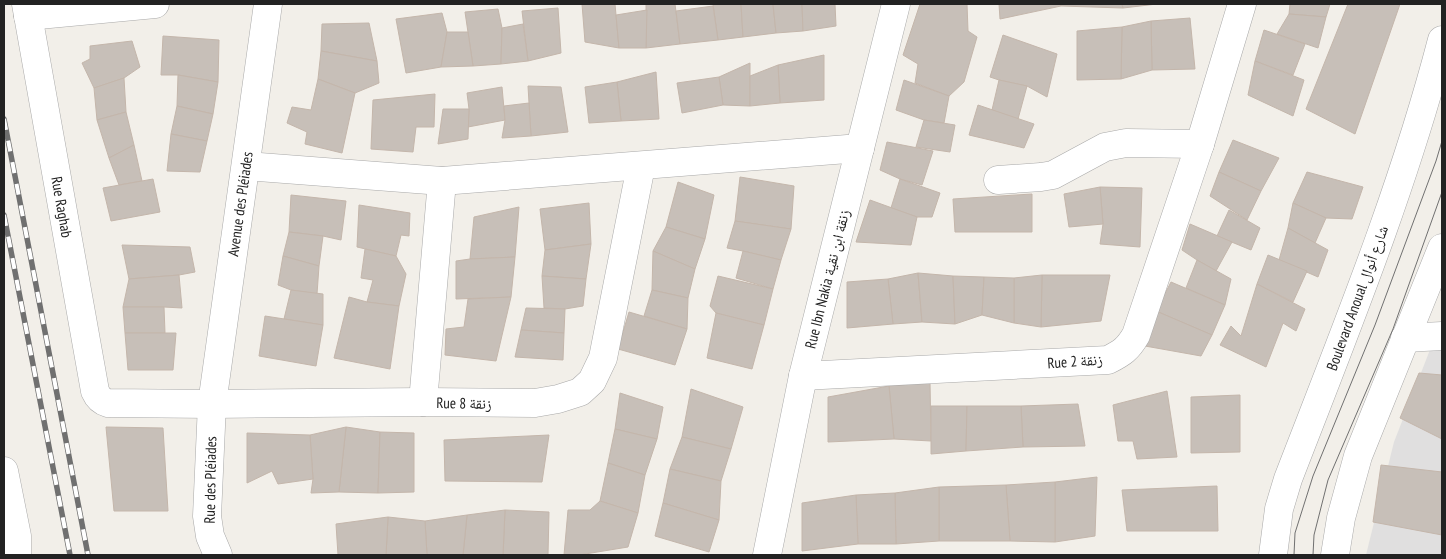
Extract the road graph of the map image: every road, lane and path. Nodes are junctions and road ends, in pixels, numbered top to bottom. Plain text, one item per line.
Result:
1 (155, 4) edge
2 (268, 4) edge
3 (896, 4) edge
4 (1242, 4) edge
5 (27, 10) edge
6 (1442, 40) edge
7 (1200, 144) junction
8 (860, 148) junction
9 (246, 166) junction
10 (641, 166) junction
11 (998, 180) dead end
12 (442, 182) junction
13 (1442, 248) edge
14 (1442, 336) edge
15 (1405, 338) junction
16 (803, 376) junction
17 (423, 402) junction
18 (108, 403) joint
19 (212, 404) junction
20 (4, 471) edge
21 (17, 555) edge
22 (218, 555) edge
23 (767, 555) edge
24 (1273, 555) edge
25 (1335, 555) edge

1 - 5 street
2 - 9 street, Avenue des Pléiades
3 - 8 street, Rue Ibn Nakia زنقة ابن نقية
4 - 7 street, Rue 2 زنقة
5 - 18 street, Rue Raghab
6 - 24 street, Boulevard Anoual شارع أنوال
7 - 11 street
7 - 16 street, Rue 2 زنقة
8 - 10 street
8 - 16 street, Rue Ibn Nakia زنقة ابن نقية
9 - 12 street
9 - 19 street, Avenue des Pléiades
10 - 12 street
10 - 17 street, Rue 8 زنقة
12 - 17 street
13 - 15 street
14 - 15 street
15 - 25 street
16 - 23 street, Rue Ibn Nakia زنقة ابن نقية
17 - 19 street, Rue 8 زنقة
18 - 19 street, Rue 8 زنقة
19 - 22 street, Rue des Pléiades
20 - 21 street

